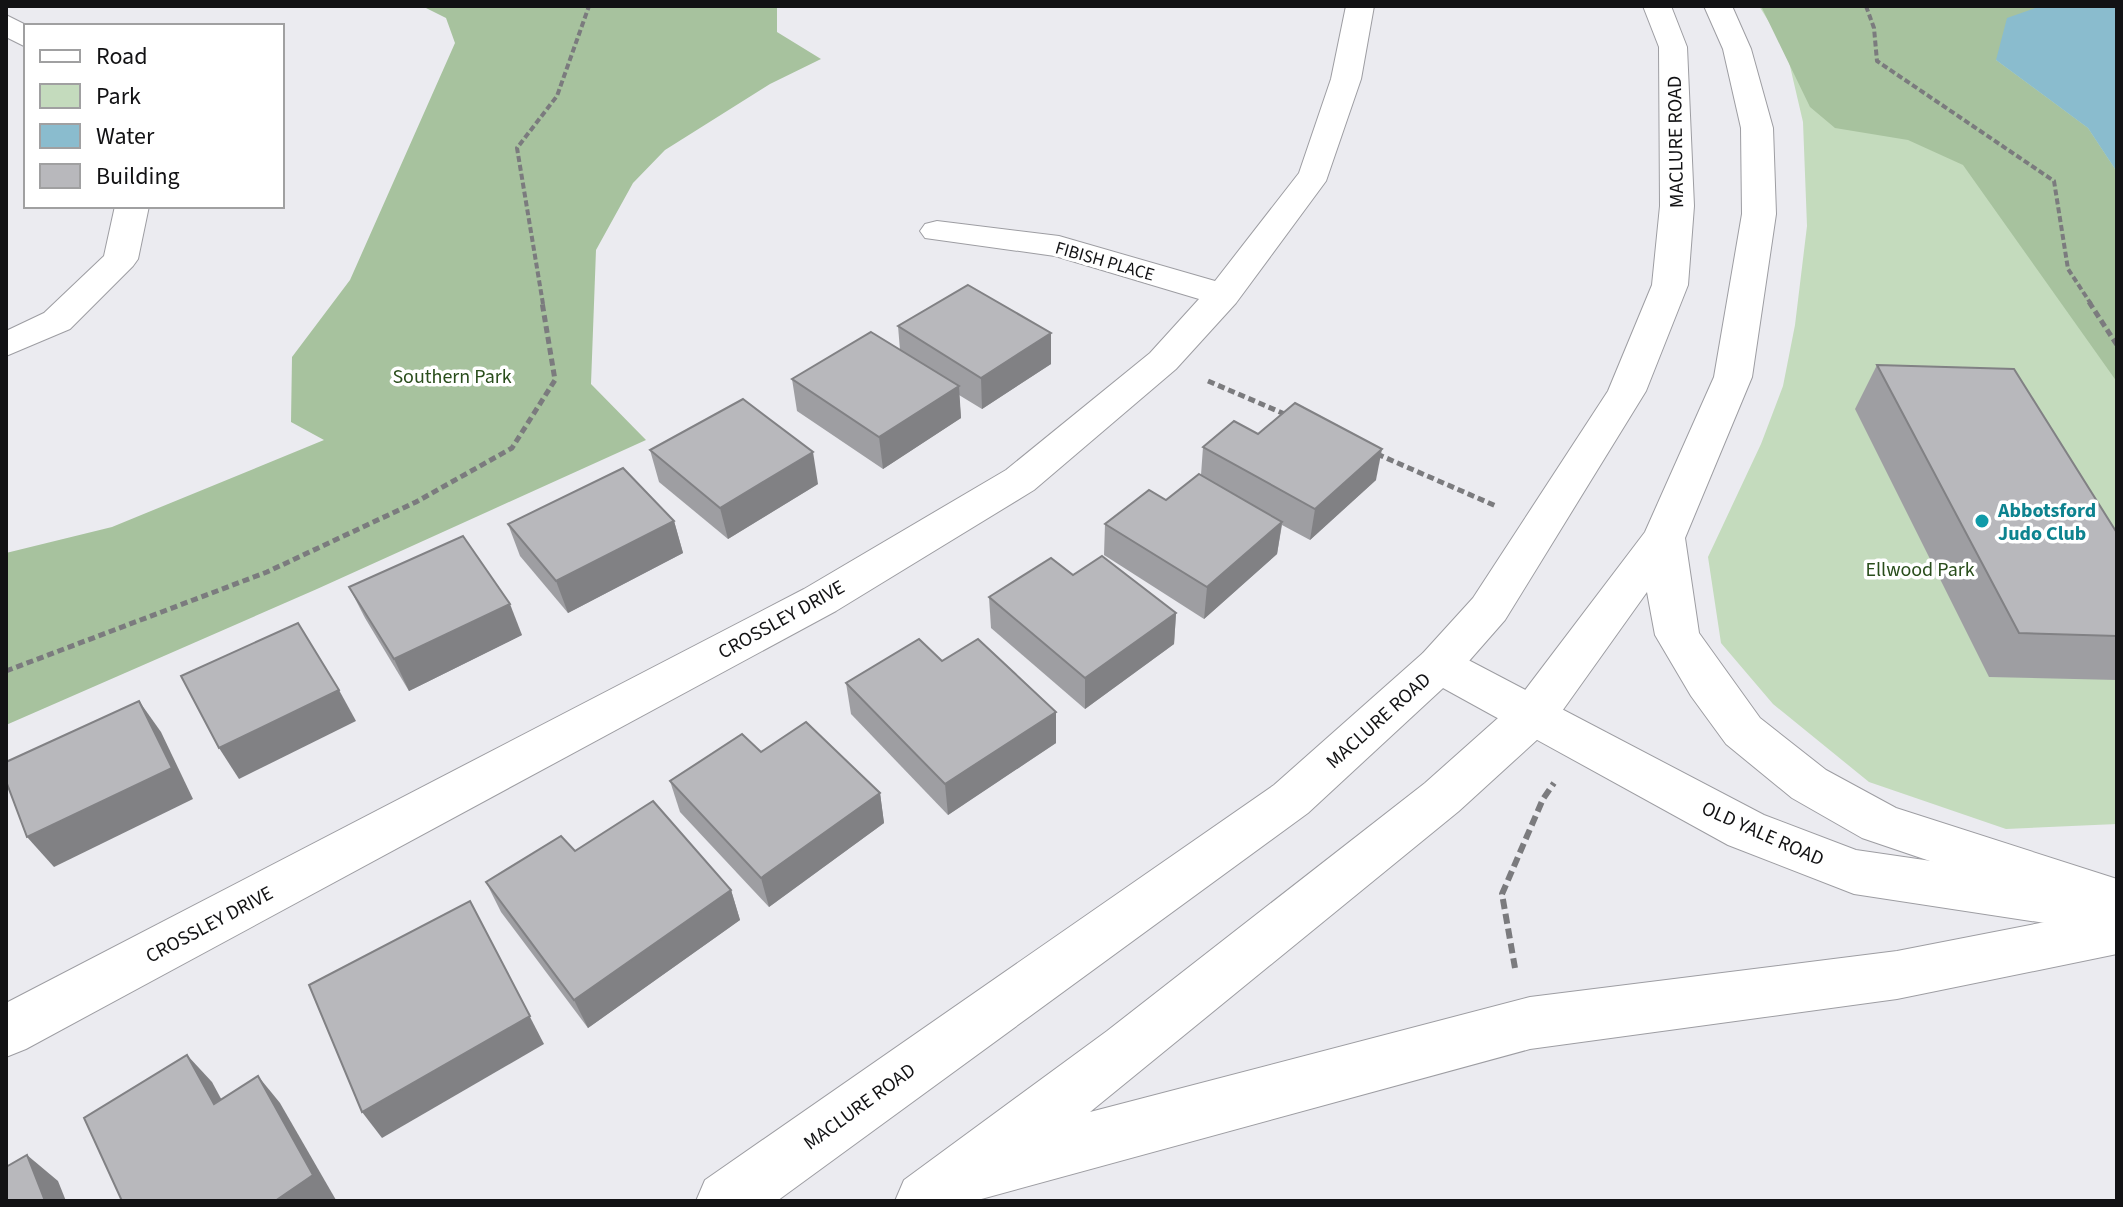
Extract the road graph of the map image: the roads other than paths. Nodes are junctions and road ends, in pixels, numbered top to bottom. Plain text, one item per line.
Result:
1 (1360, 6) edge
2 (1657, 6) edge
3 (1718, 6) edge
4 (6, 23) edge
5 (24, 36) edge
6 (132, 208) edge
7 (937, 231) dead end
8 (1223, 295) junction
9 (6, 345) edge
10 (1664, 538) junction
11 (1439, 665) junction
12 (1533, 715) junction
13 (2117, 902) edge
14 (2117, 911) edge
15 (2117, 931) edge
16 (6, 1031) edge
17 (942, 1188) edge
18 (726, 1201) edge

1 - 8 main road, CROSSLEY DRIVE
2 - 11 main road, MACLURE ROAD
3 - 10 main road
4 - 5 main road
6 - 9 main road
7 - 8 main road, FIBISH PLACE
8 - 16 main road, CROSSLEY DRIVE
10 - 12 main road
10 - 13 main road
11 - 12 main road, OLD YALE ROAD
11 - 18 main road, MACLURE ROAD
12 - 14 main road, OLD YALE ROAD
12 - 17 main road
15 - 17 main road

